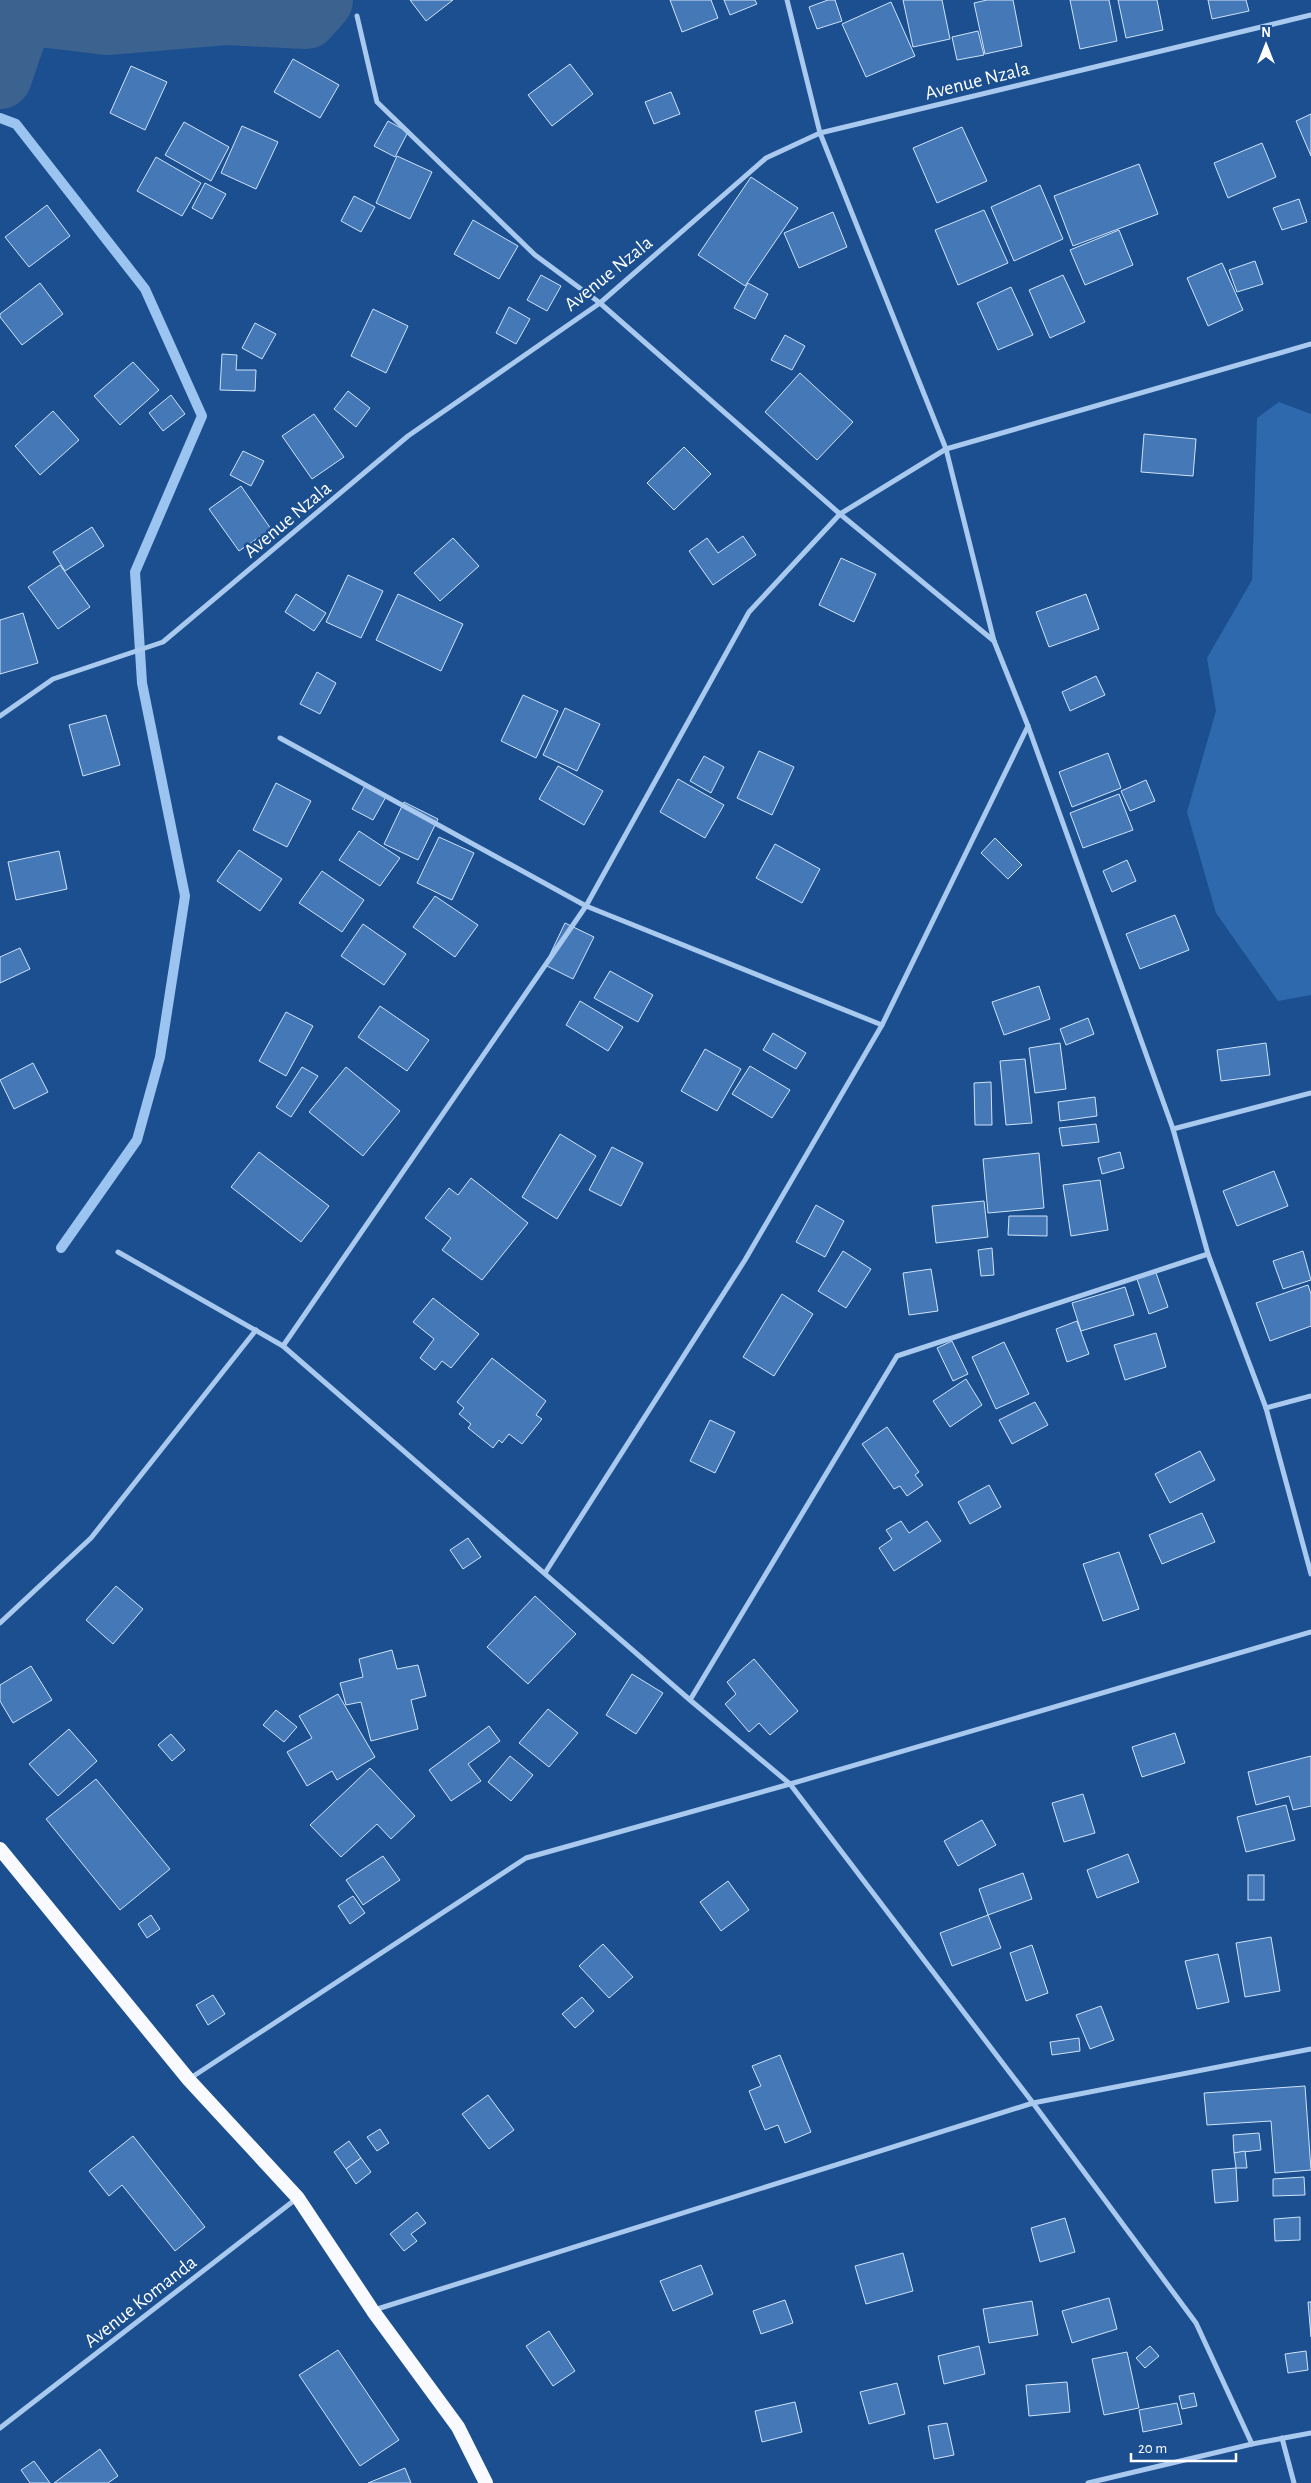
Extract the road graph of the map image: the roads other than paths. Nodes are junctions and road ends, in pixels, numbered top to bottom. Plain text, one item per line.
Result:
1 (787, 0) edge
2 (1311, 15) edge
3 (357, 16) dead end
4 (820, 133) junction
5 (600, 303) junction
6 (1311, 344) edge
7 (946, 448) junction
8 (840, 514) junction
9 (994, 641) junction
10 (0, 716) edge
11 (1028, 726) junction
12 (280, 738) dead end
13 (586, 906) junction
14 (882, 1024) junction
15 (1311, 1093) edge
16 (1173, 1129) junction
17 (118, 1252) dead end
18 (1208, 1254) junction
19 (256, 1330) junction
20 (283, 1346) junction
21 (1311, 1396) edge
22 (1266, 1408) junction
23 (545, 1572) junction
24 (1311, 1574) edge
25 (0, 1623) edge
26 (1311, 1632) edge
27 (690, 1700) junction
28 (790, 1784) junction
29 (0, 1849) edge
30 (1311, 2049) edge
31 (189, 2080) junction
32 (1033, 2102) junction
33 (298, 2198) junction
34 (373, 2311) junction
35 (0, 2428) edge
36 (1311, 2433) edge
37 (1282, 2438) junction
38 (1252, 2444) junction
39 (486, 2483) edge
40 (1088, 2483) edge
41 (1294, 2483) edge

1 - 4 street
2 - 4 street, Avenue Nzala
3 - 5 street
4 - 5 street, Avenue Nzala
4 - 7 street
5 - 8 street
5 - 10 street, Avenue Nzala
6 - 7 street
7 - 8 street
7 - 9 street
8 - 9 street
8 - 13 street
9 - 11 street
11 - 14 street
11 - 16 street
12 - 13 street
13 - 14 street
13 - 20 street
14 - 23 street
15 - 16 street
16 - 18 street
17 - 19 street
18 - 22 street
18 - 27 street
19 - 20 street
19 - 25 street
20 - 23 street
21 - 22 street
22 - 24 street
23 - 27 street
26 - 28 street
27 - 28 street
28 - 31 street
28 - 32 street
29 - 31 highway
30 - 32 street
31 - 33 highway
32 - 34 street
32 - 38 street
33 - 34 highway
33 - 35 street, Avenue Komanda
34 - 39 highway
36 - 37 street
37 - 38 street
37 - 41 street
38 - 40 street

